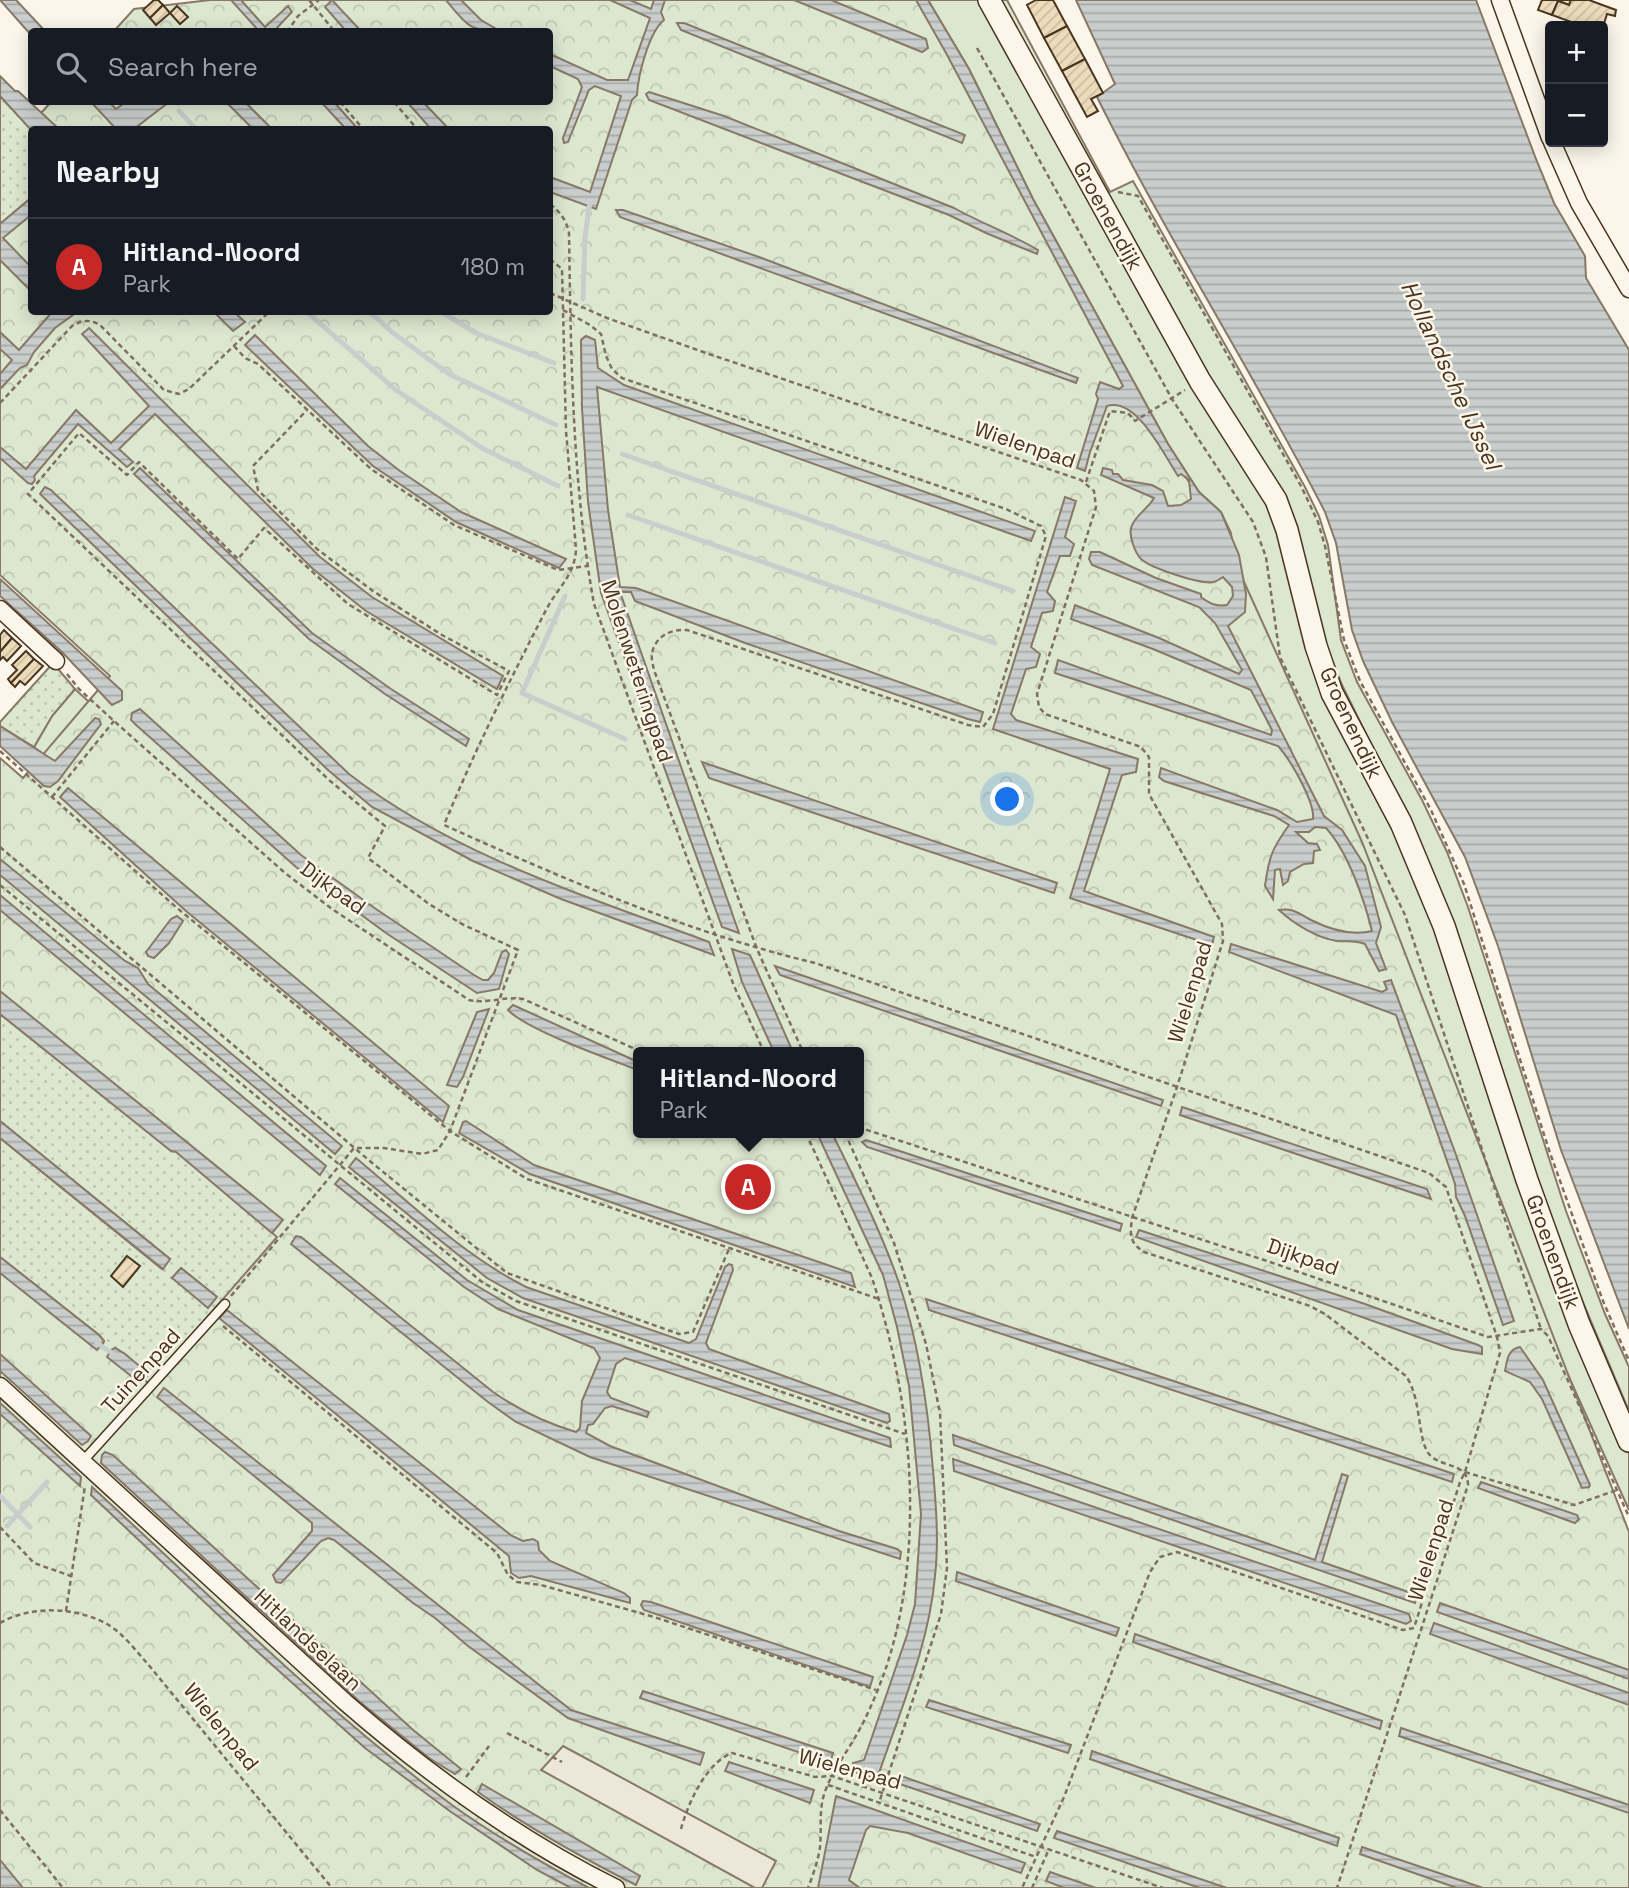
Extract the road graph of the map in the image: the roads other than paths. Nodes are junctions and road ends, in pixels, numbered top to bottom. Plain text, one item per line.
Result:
1 (989, 0) edge
2 (1500, 0) edge
3 (1545, 124) edge
4 (1554, 147) edge
5 (1629, 289) edge
6 (0, 609) edge
7 (56, 661) road end
8 (225, 1304) road end
9 (0, 1386) edge
10 (1629, 1441) edge
11 (83, 1461) junction
12 (616, 1888) edge

1 - 10 street, Groenendijk
2 - 3 street
4 - 5 street
6 - 7 street
8 - 11 lane, Tuinenpad
9 - 11 street, Hitlandselaan
11 - 12 street, Hitlandselaan

